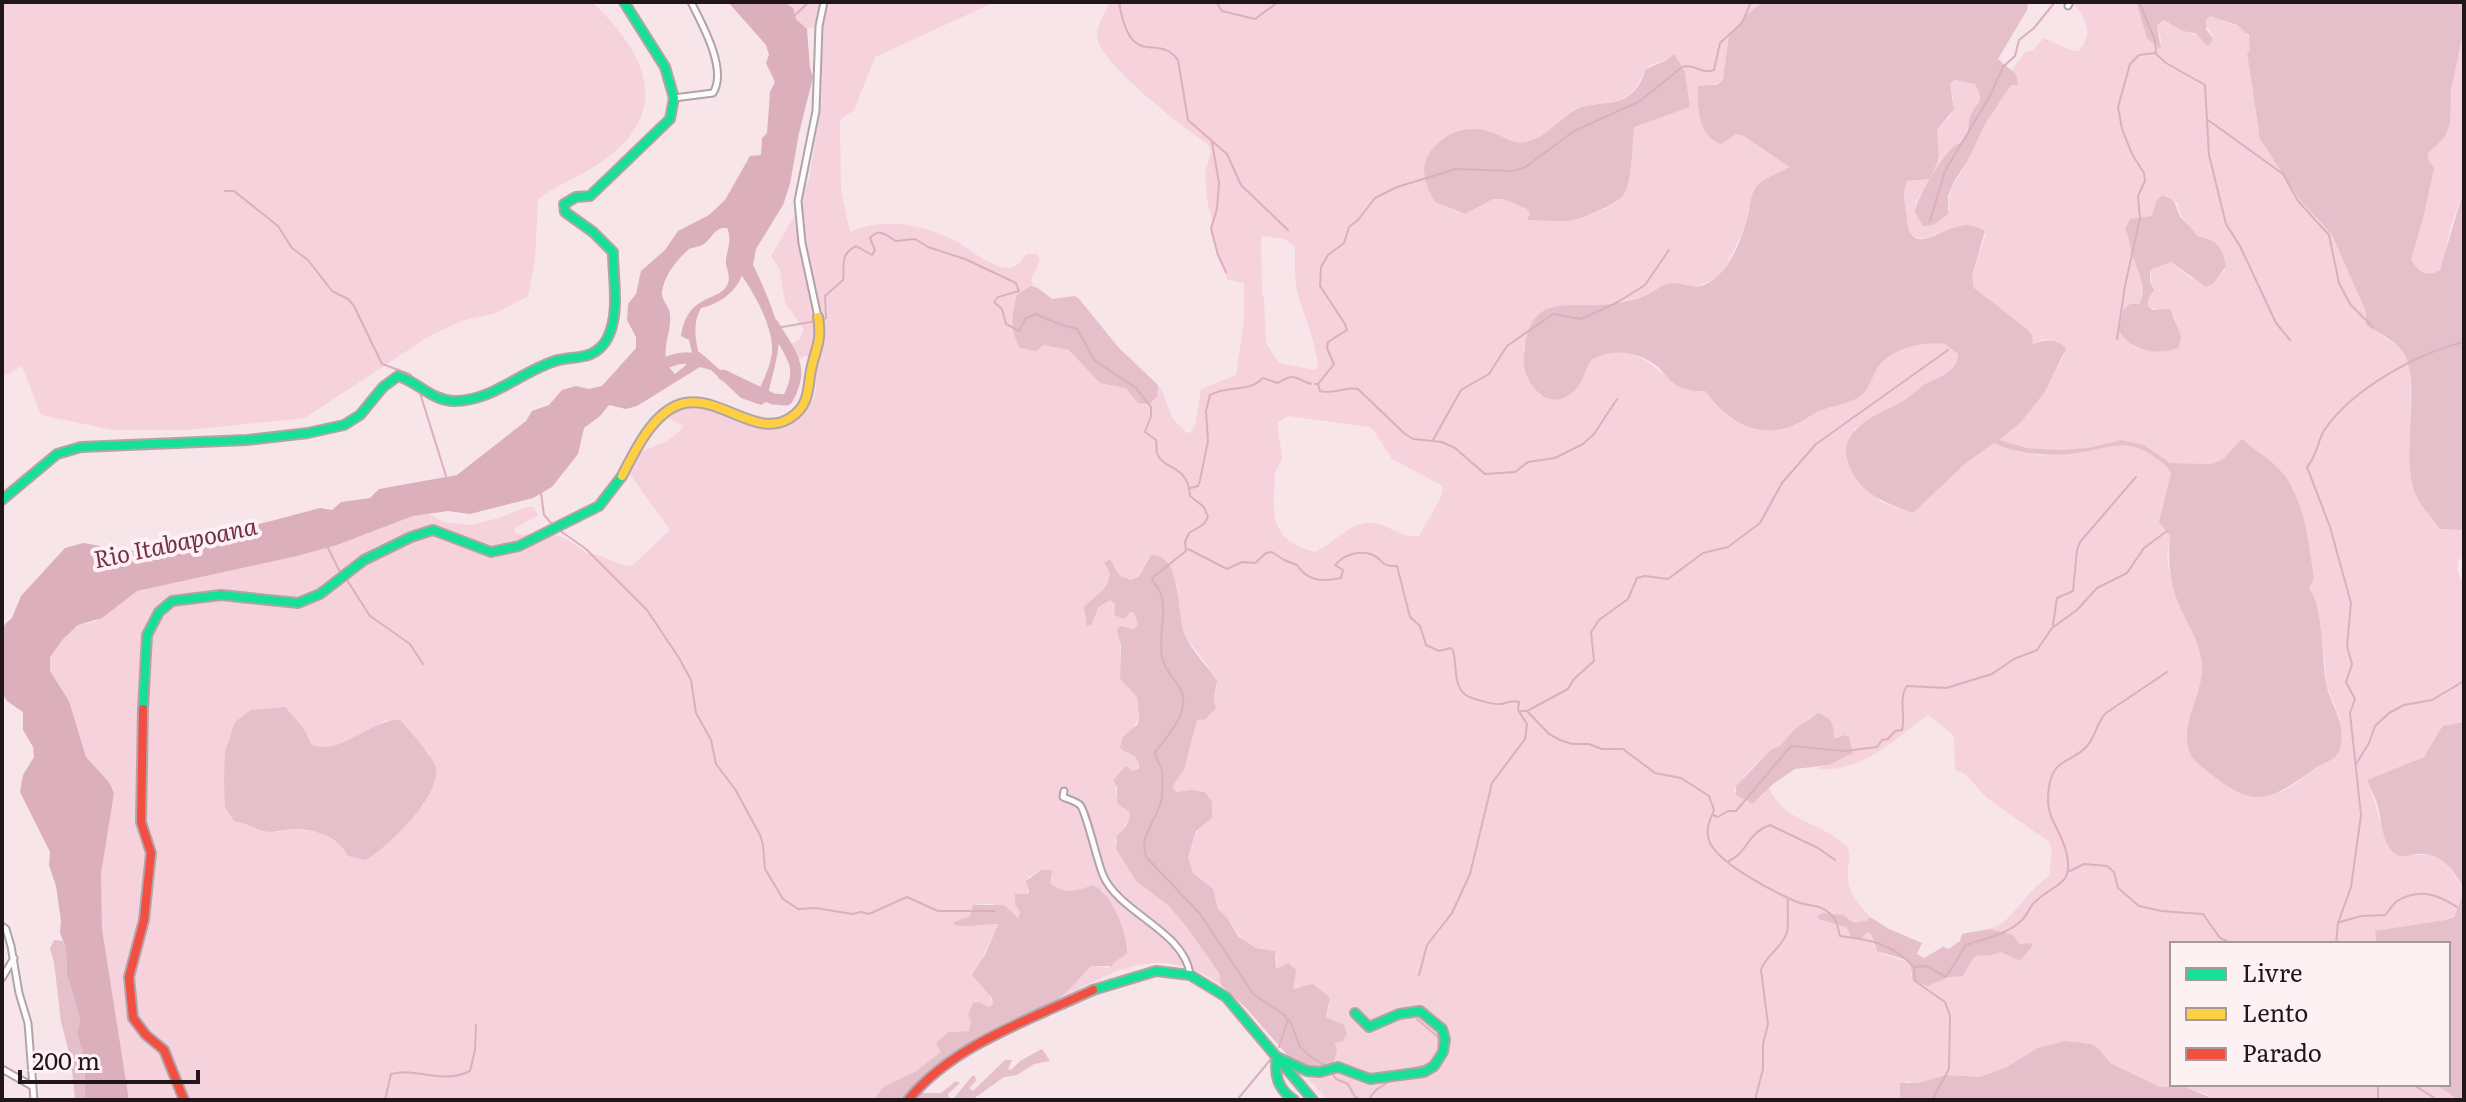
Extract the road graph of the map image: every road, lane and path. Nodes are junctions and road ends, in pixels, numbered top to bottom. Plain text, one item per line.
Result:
1 (624, 2) edge
2 (691, 2) edge
3 (824, 2) edge
4 (674, 98) junction
5 (819, 320) joint
6 (2, 500) edge
7 (1064, 791) dead end
8 (2, 926) edge
9 (14, 958) junction
10 (1190, 975) junction
11 (2, 978) edge
12 (1355, 1013) dead end
13 (1277, 1057) junction
14 (2, 1069) edge
15 (33, 1087) junction
16 (34, 1100) edge
17 (184, 1100) edge
18 (908, 1100) edge
19 (1294, 1100) edge
20 (1313, 1100) edge

1 - 4 street
2 - 4 street
3 - 5 street
4 - 6 street
5 - 17 street
7 - 10 street
8 - 9 street
9 - 11 street
9 - 15 street
10 - 13 street
10 - 18 street
12 - 13 street
13 - 19 street
13 - 20 street
14 - 15 street
15 - 16 street

